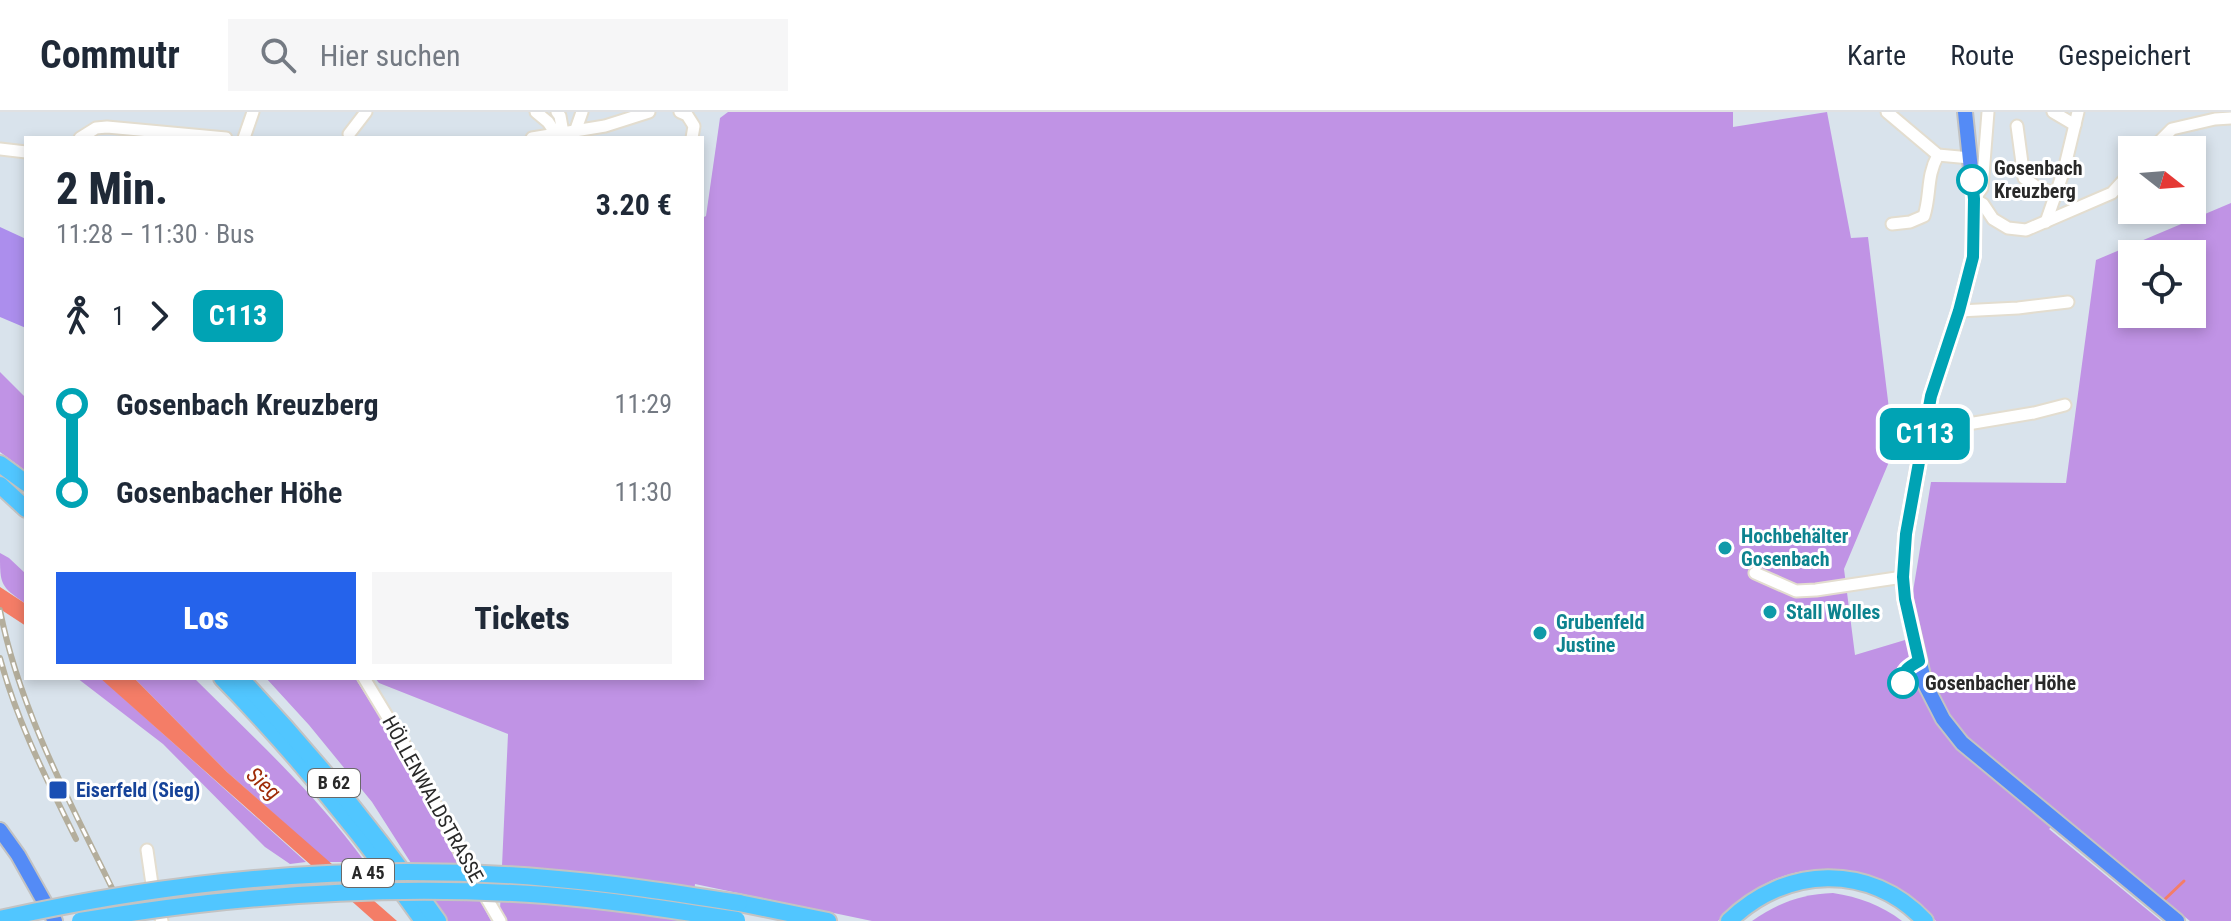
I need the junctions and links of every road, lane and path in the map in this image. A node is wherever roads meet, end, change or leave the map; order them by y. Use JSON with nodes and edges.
{"nodes":[{"id":1,"x":253,"y":112,"type":"edge"},
{"id":2,"x":366,"y":112,"type":"edge"},
{"id":3,"x":536,"y":112,"type":"edge"},
{"id":4,"x":557,"y":112,"type":"edge"},
{"id":5,"x":582,"y":112,"type":"edge"},
{"id":6,"x":649,"y":112,"type":"edge"},
{"id":7,"x":1887,"y":112,"type":"edge"},
{"id":8,"x":1965,"y":112,"type":"edge"},
{"id":9,"x":1988,"y":112,"type":"edge"},
{"id":10,"x":2053,"y":112,"type":"edge"},
{"id":11,"x":2078,"y":112,"type":"edge"},
{"id":12,"x":684,"y":113,"type":"edge"},
{"id":13,"x":2231,"y":118,"type":"edge"},
{"id":14,"x":2075,"y":125,"type":"junction"},
{"id":15,"x":2017,"y":126,"type":"dead end"},
{"id":16,"x":565,"y":133,"type":"junction"},
{"id":17,"x":349,"y":134,"type":"dead end"},
{"id":18,"x":83,"y":136,"type":"edge"},
{"id":19,"x":204,"y":136,"type":"edge"},
{"id":20,"x":245,"y":136,"type":"edge"},
{"id":21,"x":545,"y":136,"type":"edge"},
{"id":22,"x":692,"y":136,"type":"edge"},
{"id":23,"x":2165,"y":136,"type":"edge"},
{"id":24,"x":0,"y":149,"type":"edge"},
{"id":25,"x":24,"y":152,"type":"edge"},
{"id":26,"x":1938,"y":155,"type":"junction"},
{"id":27,"x":1970,"y":158,"type":"junction"},
{"id":28,"x":2118,"y":186,"type":"edge"},
{"id":29,"x":2057,"y":194,"type":"junction"},
{"id":30,"x":1974,"y":199,"type":"junction"},
{"id":31,"x":2046,"y":222,"type":"junction"},
{"id":32,"x":1892,"y":224,"type":"dead end"},
{"id":33,"x":2068,"y":302,"type":"dead end"},
{"id":34,"x":1959,"y":311,"type":"junction"},
{"id":35,"x":2065,"y":405,"type":"dead end"},
{"id":36,"x":1926,"y":431,"type":"junction"},
{"id":37,"x":0,"y":464,"type":"edge"},
{"id":38,"x":24,"y":482,"type":"edge"},
{"id":39,"x":1,"y":490,"type":"edge"},
{"id":40,"x":24,"y":506,"type":"edge"},
{"id":41,"x":24,"y":514,"type":"edge"},
{"id":42,"x":1755,"y":573,"type":"dead end"},
{"id":43,"x":1903,"y":577,"type":"junction"},
{"id":44,"x":224,"y":680,"type":"edge"},
{"id":45,"x":242,"y":680,"type":"edge"},
{"id":46,"x":365,"y":680,"type":"edge"},
{"id":47,"x":0,"y":830,"type":"edge"},
{"id":48,"x":147,"y":850,"type":"dead end"},
{"id":49,"x":412,"y":894,"type":"junction"},
{"id":50,"x":740,"y":915,"type":"edge"},
{"id":51,"x":2172,"y":916,"type":"edge"},
{"id":52,"x":0,"y":919,"type":"edge"},
{"id":53,"x":55,"y":921,"type":"edge"},
{"id":54,"x":80,"y":921,"type":"edge"},
{"id":55,"x":162,"y":921,"type":"edge"},
{"id":56,"x":423,"y":921,"type":"edge"},
{"id":57,"x":438,"y":921,"type":"edge"},
{"id":58,"x":500,"y":921,"type":"edge"},
{"id":59,"x":828,"y":921,"type":"edge"},
{"id":60,"x":1729,"y":921,"type":"edge"},
{"id":61,"x":1742,"y":921,"type":"edge"},
{"id":62,"x":1912,"y":921,"type":"edge"},
{"id":63,"x":1925,"y":921,"type":"edge"}],
"edges":[{"from":1,"to":20,"type":"street"},
{"from":2,"to":17,"type":"street"},
{"from":3,"to":16,"type":"street"},
{"from":4,"to":16,"type":"street"},
{"from":5,"to":16,"type":"street"},
{"from":6,"to":16,"type":"street"},
{"from":7,"to":26,"type":"street"},
{"from":8,"to":27,"type":"main road"},
{"from":9,"to":30,"type":"street"},
{"from":10,"to":14,"type":"street"},
{"from":11,"to":14,"type":"street"},
{"from":12,"to":22,"type":"street"},
{"from":13,"to":23,"type":"street"},
{"from":14,"to":29,"type":"street"},
{"from":15,"to":29,"type":"street"},
{"from":16,"to":21,"type":"street"},
{"from":18,"to":19,"type":"street"},
{"from":24,"to":25,"type":"street"},
{"from":26,"to":27,"type":"street"},
{"from":26,"to":32,"type":"street"},
{"from":27,"to":30,"type":"main road"},
{"from":28,"to":31,"type":"street"},
{"from":29,"to":31,"type":"street"},
{"from":30,"to":31,"type":"street"},
{"from":30,"to":34,"type":"main road"},
{"from":33,"to":34,"type":"street"},
{"from":34,"to":36,"type":"main road"},
{"from":35,"to":36,"type":"street"},
{"from":36,"to":43,"type":"main road"},
{"from":37,"to":38,"type":"highway"},
{"from":39,"to":40,"type":"highway"},
{"from":39,"to":41,"type":"highway"},
{"from":42,"to":43,"type":"street"},
{"from":43,"to":51,"type":"main road"},
{"from":44,"to":49,"type":"highway","number":"B 62"},
{"from":45,"to":49,"type":"highway","number":"B 62"},
{"from":46,"to":58,"type":"street","name":"HÖLLENWALDSTRASSE"},
{"from":47,"to":53,"type":"main road"},
{"from":48,"to":55,"type":"street"},
{"from":49,"to":56,"type":"highway","number":"B 62"},
{"from":49,"to":57,"type":"highway","number":"B 62"},
{"from":50,"to":52,"type":"highway","number":"A 45","bridge":true},
{"from":50,"to":54,"type":"highway","number":"A 45","bridge":true},
{"from":50,"to":59,"type":"highway","number":"A 45"},
{"from":60,"to":63,"type":"highway"},
{"from":61,"to":62,"type":"highway"}]}
